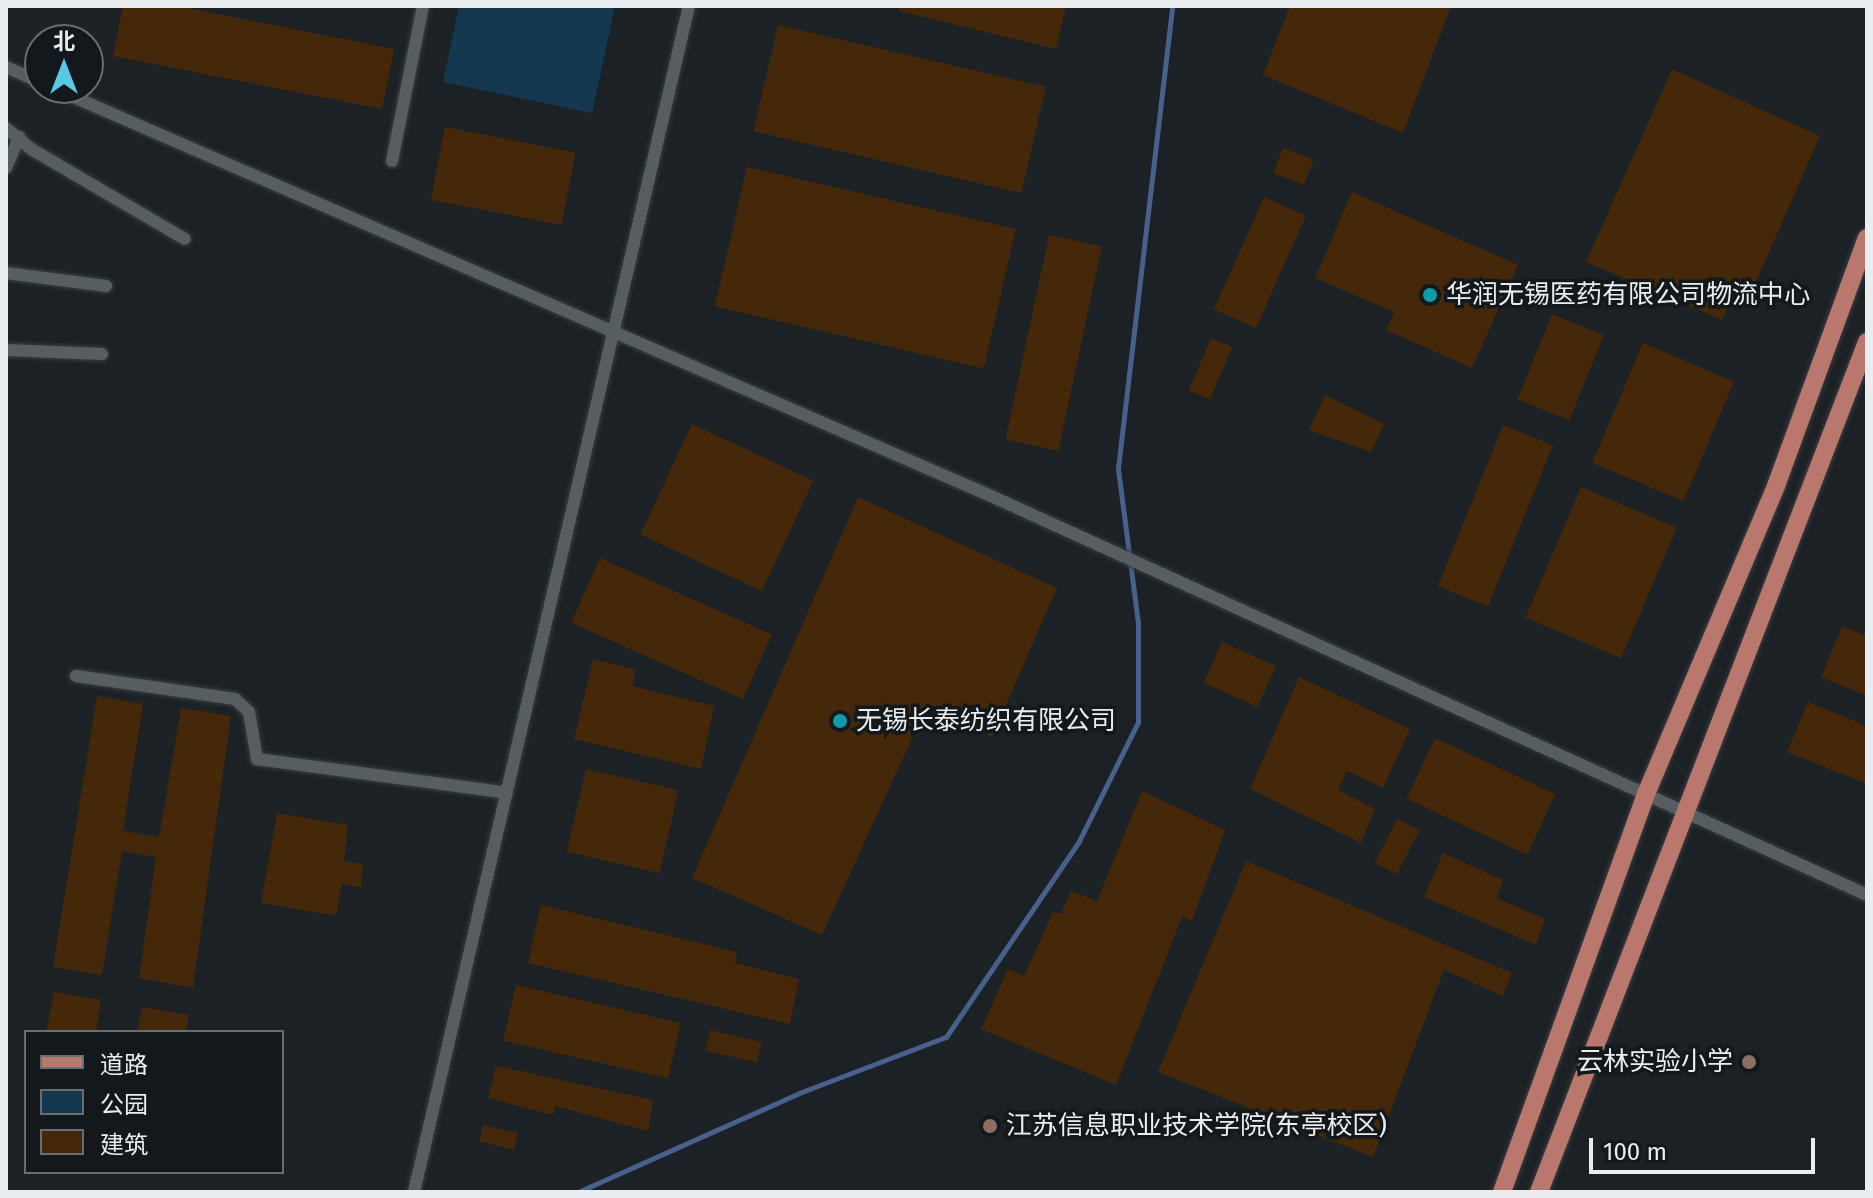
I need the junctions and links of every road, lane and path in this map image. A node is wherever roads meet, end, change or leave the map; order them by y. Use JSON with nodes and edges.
{"nodes":[{"id":1,"x":423,"y":6,"type":"edge"},
{"id":2,"x":689,"y":6,"type":"edge"},
{"id":3,"x":90,"y":104,"type":"edge"},
{"id":4,"x":6,"y":128,"type":"edge"},
{"id":5,"x":19,"y":137,"type":"junction"},
{"id":6,"x":392,"y":161,"type":"dead end"},
{"id":7,"x":6,"y":168,"type":"edge"},
{"id":8,"x":1867,"y":238,"type":"edge"},
{"id":9,"x":185,"y":239,"type":"dead end"},
{"id":10,"x":6,"y":273,"type":"edge"},
{"id":11,"x":106,"y":286,"type":"dead end"},
{"id":12,"x":614,"y":332,"type":"junction"},
{"id":13,"x":1867,"y":342,"type":"edge"},
{"id":14,"x":6,"y":350,"type":"edge"},
{"id":15,"x":102,"y":354,"type":"dead end"},
{"id":16,"x":76,"y":676,"type":"dead end"},
{"id":17,"x":507,"y":793,"type":"junction"},
{"id":18,"x":1646,"y":794,"type":"junction"},
{"id":19,"x":1684,"y":812,"type":"junction"},
{"id":20,"x":1867,"y":895,"type":"edge"},
{"id":21,"x":414,"y":1192,"type":"edge"},
{"id":22,"x":1502,"y":1192,"type":"edge"},
{"id":23,"x":1539,"y":1192,"type":"edge"}],
"edges":[{"from":1,"to":6,"type":"street"},
{"from":2,"to":12,"type":"street"},
{"from":3,"to":12,"type":"street"},
{"from":4,"to":5,"type":"street"},
{"from":5,"to":7,"type":"street"},
{"from":5,"to":9,"type":"street"},
{"from":8,"to":18,"type":"main road"},
{"from":10,"to":11,"type":"street"},
{"from":12,"to":17,"type":"street"},
{"from":12,"to":18,"type":"street"},
{"from":13,"to":19,"type":"main road"},
{"from":14,"to":15,"type":"street"},
{"from":16,"to":17,"type":"street"},
{"from":17,"to":21,"type":"street"},
{"from":18,"to":19,"type":"street"},
{"from":18,"to":22,"type":"main road"},
{"from":19,"to":20,"type":"street"},
{"from":19,"to":23,"type":"main road"}]}
